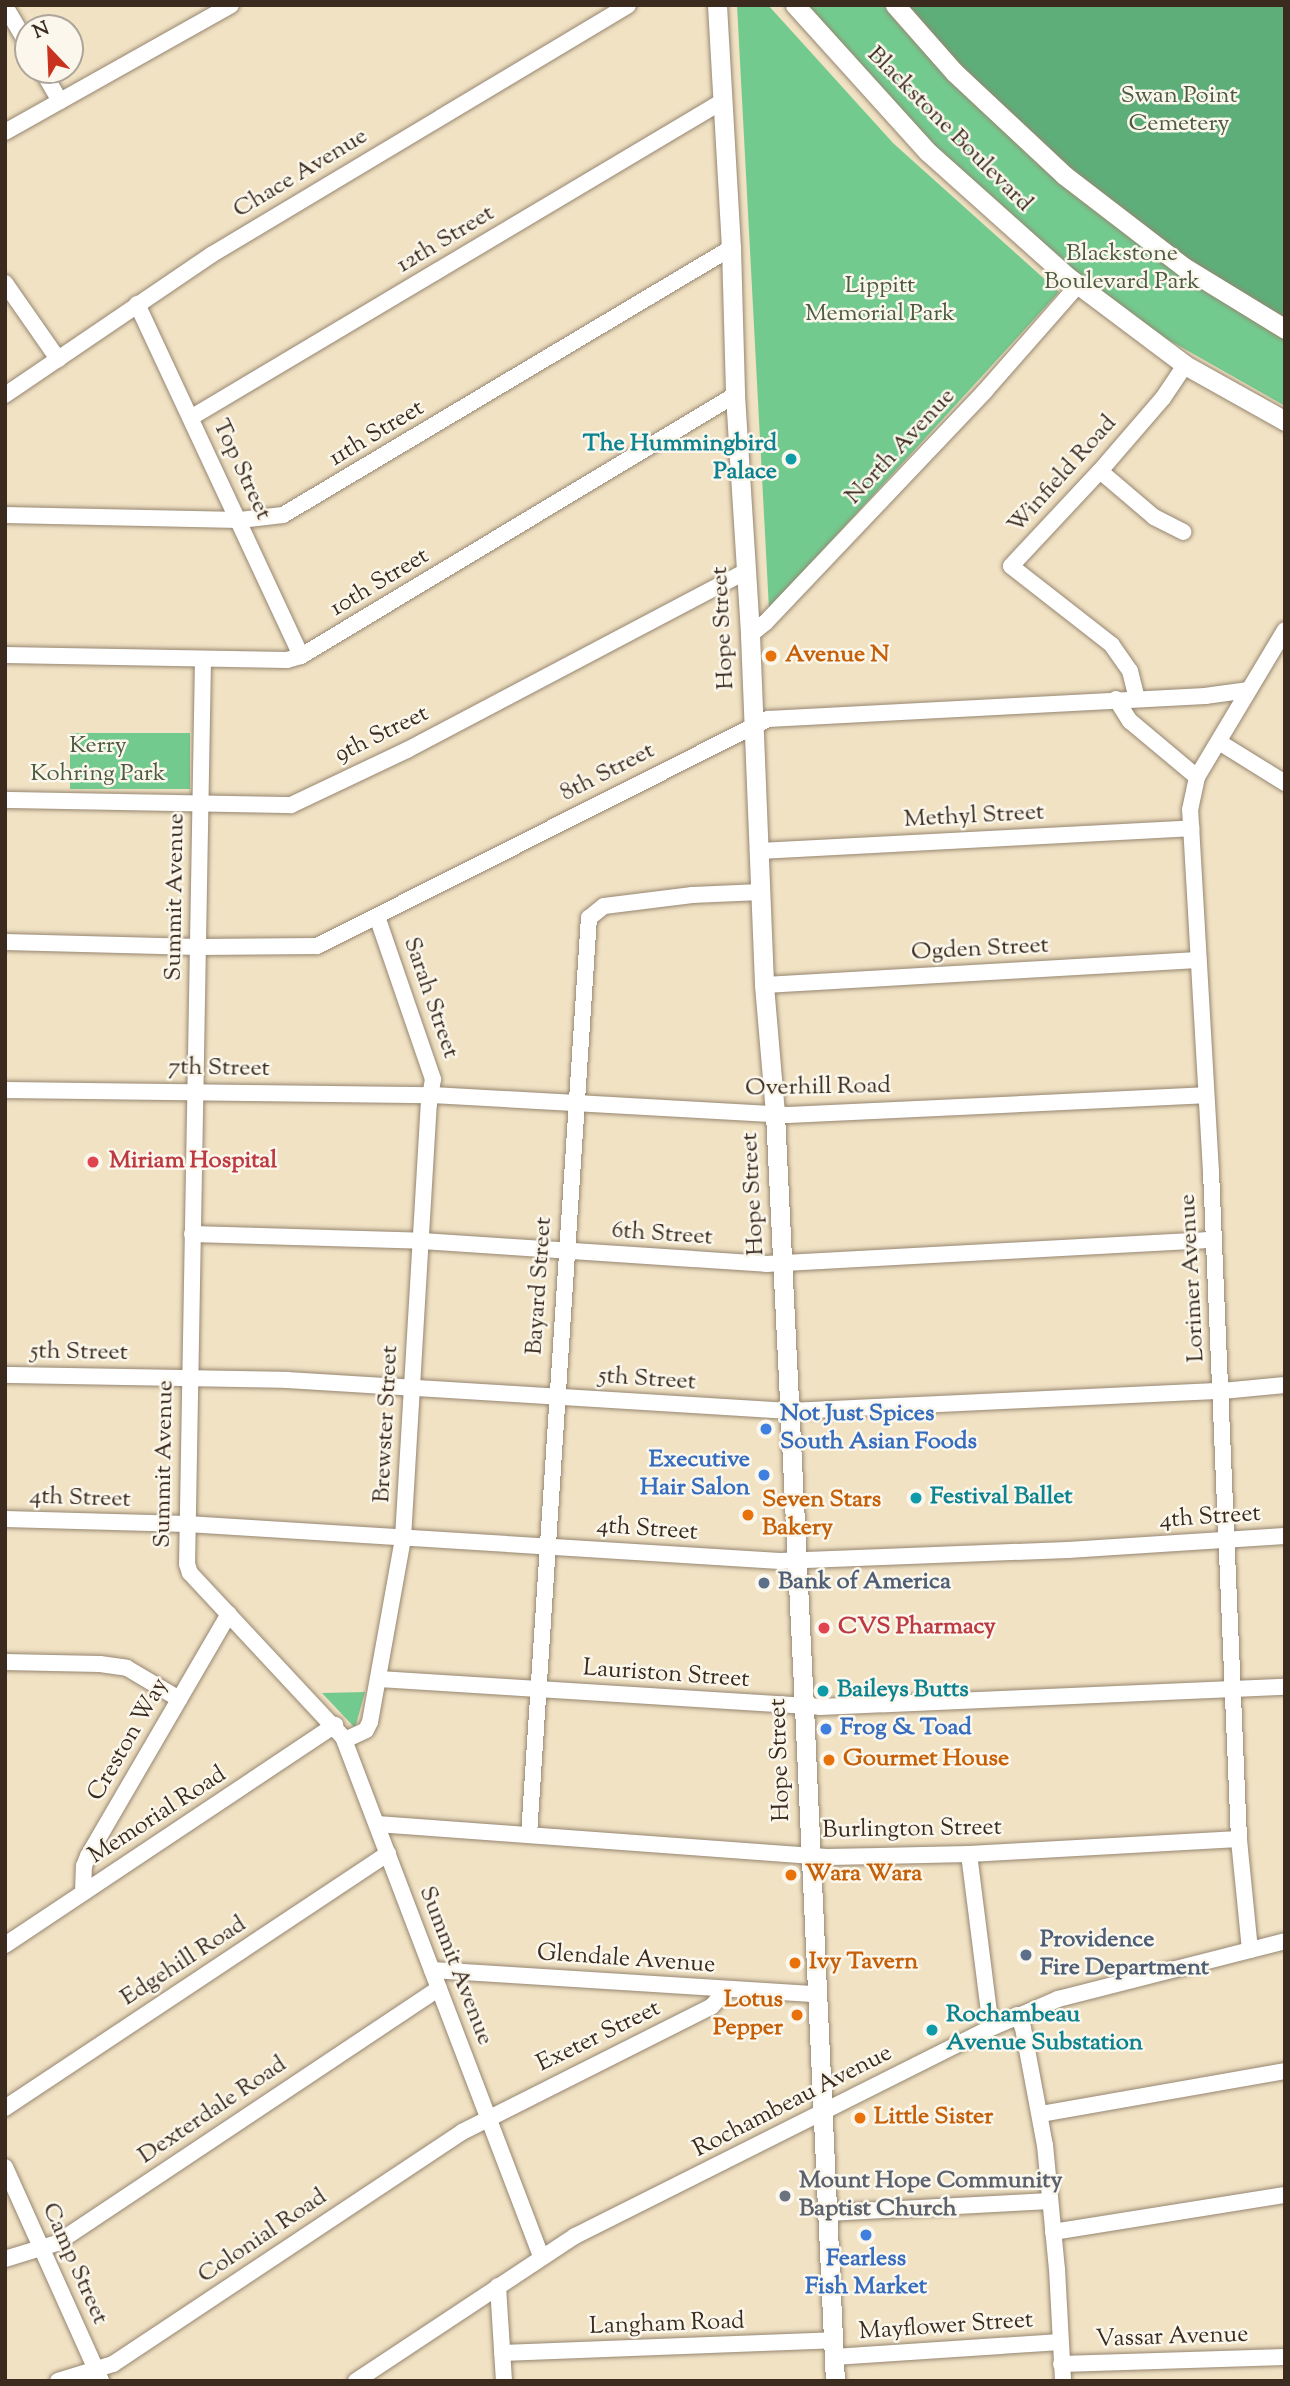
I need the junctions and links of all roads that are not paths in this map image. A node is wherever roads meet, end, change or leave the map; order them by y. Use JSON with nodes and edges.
{"nodes":[{"id":1,"x":232,"y":5,"type":"edge"},
{"id":2,"x":628,"y":5,"type":"edge"},
{"id":3,"x":717,"y":5,"type":"edge"},
{"id":4,"x":795,"y":5,"type":"edge"},
{"id":5,"x":895,"y":5,"type":"edge"},
{"id":6,"x":5,"y":6,"type":"edge"},
{"id":7,"x":14,"y":21,"type":"edge"},
{"id":8,"x":50,"y":84,"type":"edge"},
{"id":9,"x":60,"y":101,"type":"junction"},
{"id":10,"x":723,"y":101,"type":"junction"},
{"id":11,"x":5,"y":132,"type":"edge"},
{"id":12,"x":732,"y":248,"type":"junction"},
{"id":13,"x":5,"y":283,"type":"edge"},
{"id":14,"x":1079,"y":284,"type":"junction"},
{"id":15,"x":137,"y":304,"type":"junction"},
{"id":16,"x":1285,"y":330,"type":"edge"},
{"id":17,"x":58,"y":359,"type":"junction"},
{"id":18,"x":1185,"y":365,"type":"junction"},
{"id":19,"x":5,"y":395,"type":"edge"},
{"id":20,"x":735,"y":395,"type":"junction"},
{"id":21,"x":192,"y":417,"type":"junction"},
{"id":22,"x":1285,"y":421,"type":"edge"},
{"id":23,"x":1100,"y":471,"type":"junction"},
{"id":24,"x":5,"y":515,"type":"edge"},
{"id":25,"x":240,"y":520,"type":"junction"},
{"id":26,"x":1183,"y":532,"type":"dead end"},
{"id":27,"x":745,"y":572,"type":"junction"},
{"id":28,"x":1285,"y":630,"type":"edge"},
{"id":29,"x":750,"y":635,"type":"junction"},
{"id":30,"x":5,"y":655,"type":"edge"},
{"id":31,"x":302,"y":656,"type":"junction"},
{"id":32,"x":203,"y":659,"type":"junction"},
{"id":33,"x":1249,"y":690,"type":"junction"},
{"id":34,"x":1116,"y":699,"type":"junction"},
{"id":35,"x":1137,"y":699,"type":"junction"},
{"id":36,"x":753,"y":726,"type":"junction"},
{"id":37,"x":1219,"y":742,"type":"junction"},
{"id":38,"x":1196,"y":777,"type":"junction"},
{"id":39,"x":1285,"y":783,"type":"edge"},
{"id":40,"x":5,"y":800,"type":"edge"},
{"id":41,"x":201,"y":803,"type":"junction"},
{"id":42,"x":1191,"y":828,"type":"junction"},
{"id":43,"x":758,"y":850,"type":"junction"},
{"id":44,"x":761,"y":892,"type":"junction"},
{"id":45,"x":377,"y":916,"type":"junction"},
{"id":46,"x":5,"y":942,"type":"edge"},
{"id":47,"x":199,"y":947,"type":"junction"},
{"id":48,"x":1198,"y":960,"type":"junction"},
{"id":49,"x":764,"y":985,"type":"junction"},
{"id":50,"x":5,"y":1090,"type":"edge"},
{"id":51,"x":195,"y":1091,"type":"junction"},
{"id":52,"x":432,"y":1095,"type":"junction"},
{"id":53,"x":1205,"y":1095,"type":"junction"},
{"id":54,"x":575,"y":1104,"type":"junction"},
{"id":55,"x":775,"y":1114,"type":"junction"},
{"id":56,"x":192,"y":1234,"type":"junction"},
{"id":57,"x":1213,"y":1240,"type":"junction"},
{"id":58,"x":422,"y":1241,"type":"junction"},
{"id":59,"x":565,"y":1251,"type":"junction"},
{"id":60,"x":782,"y":1262,"type":"junction"},
{"id":61,"x":5,"y":1375,"type":"edge"},
{"id":62,"x":189,"y":1378,"type":"junction"},
{"id":63,"x":1285,"y":1385,"type":"edge"},
{"id":64,"x":411,"y":1387,"type":"junction"},
{"id":65,"x":1222,"y":1391,"type":"junction"},
{"id":66,"x":556,"y":1396,"type":"junction"},
{"id":67,"x":790,"y":1411,"type":"junction"},
{"id":68,"x":5,"y":1520,"type":"edge"},
{"id":69,"x":187,"y":1524,"type":"junction"},
{"id":70,"x":1285,"y":1536,"type":"edge"},
{"id":71,"x":403,"y":1538,"type":"junction"},
{"id":72,"x":1228,"y":1539,"type":"junction"},
{"id":73,"x":547,"y":1546,"type":"junction"},
{"id":74,"x":796,"y":1560,"type":"junction"},
{"id":75,"x":229,"y":1614,"type":"junction"},
{"id":76,"x":5,"y":1662,"type":"edge"},
{"id":77,"x":379,"y":1679,"type":"junction"},
{"id":78,"x":1285,"y":1687,"type":"edge"},
{"id":79,"x":537,"y":1688,"type":"junction"},
{"id":80,"x":1236,"y":1690,"type":"junction"},
{"id":81,"x":180,"y":1699,"type":"junction"},
{"id":82,"x":804,"y":1707,"type":"junction"},
{"id":83,"x":335,"y":1725,"type":"junction"},
{"id":84,"x":345,"y":1741,"type":"junction"},
{"id":85,"x":377,"y":1825,"type":"junction"},
{"id":86,"x":528,"y":1835,"type":"junction"},
{"id":87,"x":1239,"y":1839,"type":"junction"},
{"id":88,"x":388,"y":1854,"type":"junction"},
{"id":89,"x":810,"y":1854,"type":"junction"},
{"id":90,"x":969,"y":1854,"type":"junction"},
{"id":91,"x":83,"y":1893,"type":"junction"},
{"id":92,"x":1285,"y":1941,"type":"edge"},
{"id":93,"x":5,"y":1945,"type":"edge"},
{"id":94,"x":1250,"y":1950,"type":"junction"},
{"id":95,"x":432,"y":1969,"type":"junction"},
{"id":96,"x":439,"y":1987,"type":"junction"},
{"id":97,"x":726,"y":1991,"type":"junction"},
{"id":98,"x":816,"y":1994,"type":"junction"},
{"id":99,"x":1017,"y":2015,"type":"junction"},
{"id":100,"x":991,"y":2028,"type":"junction"},
{"id":101,"x":1285,"y":2071,"type":"edge"},
{"id":102,"x":5,"y":2108,"type":"edge"},
{"id":103,"x":1041,"y":2114,"type":"junction"},
{"id":104,"x":821,"y":2115,"type":"junction"},
{"id":105,"x":488,"y":2117,"type":"junction"},
{"id":106,"x":5,"y":2167,"type":"edge"},
{"id":107,"x":1285,"y":2195,"type":"edge"},
{"id":108,"x":1050,"y":2201,"type":"junction"},
{"id":109,"x":827,"y":2213,"type":"junction"},
{"id":110,"x":1053,"y":2232,"type":"junction"},
{"id":111,"x":43,"y":2248,"type":"junction"},
{"id":112,"x":541,"y":2256,"type":"junction"},
{"id":113,"x":5,"y":2259,"type":"edge"},
{"id":114,"x":498,"y":2286,"type":"junction"},
{"id":115,"x":1060,"y":2342,"type":"junction"},
{"id":116,"x":833,"y":2348,"type":"junction"},
{"id":117,"x":502,"y":2353,"type":"junction"},
{"id":118,"x":1285,"y":2357,"type":"edge"},
{"id":119,"x":1061,"y":2364,"type":"junction"},
{"id":120,"x":98,"y":2375,"type":"edge"},
{"id":121,"x":58,"y":2381,"type":"edge"},
{"id":122,"x":356,"y":2381,"type":"edge"},
{"id":123,"x":504,"y":2381,"type":"edge"},
{"id":124,"x":835,"y":2381,"type":"edge"},
{"id":125,"x":1062,"y":2381,"type":"edge"}],
"edges":[{"from":1,"to":9,"type":"street"},
{"from":2,"to":15,"type":"street","name":"Chace Avenue"},
{"from":3,"to":10,"type":"main road","name":"Hope Street"},
{"from":4,"to":14,"type":"main road","name":"Blackstone Boulevard"},
{"from":5,"to":16,"type":"main road","name":"Blackstone Boulevard"},
{"from":6,"to":7,"type":"street"},
{"from":8,"to":9,"type":"street"},
{"from":9,"to":11,"type":"street"},
{"from":10,"to":12,"type":"main road","name":"Hope Street"},
{"from":10,"to":21,"type":"street","name":"12th Street"},
{"from":12,"to":20,"type":"main road","name":"Hope Street"},
{"from":12,"to":25,"type":"street","name":"11th Street"},
{"from":13,"to":17,"type":"street"},
{"from":14,"to":18,"type":"main road","name":"Blackstone Boulevard"},
{"from":14,"to":29,"type":"street","name":"North Avenue"},
{"from":15,"to":17,"type":"street","name":"Chace Avenue"},
{"from":15,"to":21,"type":"street","name":"Top Street"},
{"from":17,"to":19,"type":"street","name":"Chace Avenue"},
{"from":18,"to":22,"type":"main road","name":"Blackstone Boulevard"},
{"from":18,"to":23,"type":"street","name":"Winfield Road"},
{"from":20,"to":27,"type":"main road","name":"Hope Street"},
{"from":20,"to":31,"type":"street","name":"10th Street"},
{"from":21,"to":25,"type":"street","name":"Top Street"},
{"from":23,"to":26,"type":"street"},
{"from":23,"to":35,"type":"street","name":"Winfield Road"},
{"from":24,"to":25,"type":"street","name":"11th Street"},
{"from":25,"to":31,"type":"street","name":"Top Street"},
{"from":27,"to":29,"type":"main road","name":"Hope Street"},
{"from":27,"to":41,"type":"street","name":"9th Street"},
{"from":28,"to":33,"type":"street","name":"Lorimer Avenue"},
{"from":29,"to":36,"type":"main road","name":"Hope Street"},
{"from":30,"to":32,"type":"street","name":"10th Street"},
{"from":31,"to":32,"type":"street","name":"10th Street"},
{"from":32,"to":41,"type":"street","name":"Summit Avenue"},
{"from":33,"to":35,"type":"street","name":"8th Street"},
{"from":33,"to":37,"type":"street","name":"Lorimer Avenue"},
{"from":34,"to":35,"type":"street","name":"8th Street"},
{"from":34,"to":36,"type":"street","name":"8th Street"},
{"from":34,"to":38,"type":"street"},
{"from":36,"to":43,"type":"main road","name":"Hope Street"},
{"from":36,"to":45,"type":"street","name":"8th Street"},
{"from":37,"to":38,"type":"street","name":"Lorimer Avenue"},
{"from":37,"to":39,"type":"street"},
{"from":38,"to":42,"type":"street","name":"Lorimer Avenue"},
{"from":40,"to":41,"type":"street","name":"9th Street"},
{"from":41,"to":47,"type":"street","name":"Summit Avenue"},
{"from":42,"to":43,"type":"street","name":"Methyl Street"},
{"from":42,"to":48,"type":"street","name":"Lorimer Avenue"},
{"from":43,"to":44,"type":"main road","name":"Hope Street"},
{"from":44,"to":49,"type":"main road","name":"Hope Street"},
{"from":44,"to":54,"type":"street","name":"Bayard Street"},
{"from":45,"to":47,"type":"street","name":"8th Street"},
{"from":45,"to":52,"type":"street","name":"Sarah Street"},
{"from":46,"to":47,"type":"street","name":"8th Street"},
{"from":47,"to":51,"type":"street","name":"Summit Avenue"},
{"from":48,"to":49,"type":"street","name":"Ogden Street"},
{"from":48,"to":53,"type":"street","name":"Lorimer Avenue"},
{"from":49,"to":55,"type":"main road","name":"Hope Street"},
{"from":50,"to":51,"type":"street","name":"7th Street"},
{"from":51,"to":52,"type":"street","name":"7th Street"},
{"from":51,"to":56,"type":"street","name":"Summit Avenue"},
{"from":52,"to":54,"type":"street","name":"Overhill Road"},
{"from":52,"to":58,"type":"street","name":"Brewster Street"},
{"from":53,"to":55,"type":"street","name":"Overhill Road"},
{"from":53,"to":57,"type":"street","name":"Lorimer Avenue"},
{"from":54,"to":55,"type":"street","name":"Overhill Road"},
{"from":54,"to":59,"type":"street","name":"Bayard Street"},
{"from":55,"to":60,"type":"main road","name":"Hope Street"},
{"from":56,"to":58,"type":"street","name":"6th Street"},
{"from":56,"to":62,"type":"street","name":"Summit Avenue"},
{"from":57,"to":60,"type":"street","name":"6th Street"},
{"from":57,"to":65,"type":"street","name":"Lorimer Avenue"},
{"from":58,"to":59,"type":"street","name":"6th Street"},
{"from":58,"to":64,"type":"street","name":"Brewster Street"},
{"from":59,"to":60,"type":"street","name":"6th Street"},
{"from":59,"to":66,"type":"street","name":"Bayard Street"},
{"from":60,"to":67,"type":"main road","name":"Hope Street"},
{"from":61,"to":62,"type":"street","name":"5th Street"},
{"from":62,"to":64,"type":"street","name":"5th Street"},
{"from":62,"to":69,"type":"street","name":"Summit Avenue"},
{"from":63,"to":65,"type":"street","name":"5th Street"},
{"from":64,"to":66,"type":"street","name":"5th Street"},
{"from":64,"to":71,"type":"street","name":"Brewster Street"},
{"from":65,"to":67,"type":"street","name":"5th Street"},
{"from":65,"to":72,"type":"street","name":"Lorimer Avenue"},
{"from":66,"to":67,"type":"street","name":"5th Street"},
{"from":66,"to":73,"type":"street","name":"Bayard Street"},
{"from":67,"to":74,"type":"main road","name":"Hope Street"},
{"from":68,"to":69,"type":"street","name":"4th Street"},
{"from":69,"to":71,"type":"street","name":"4th Street"},
{"from":69,"to":75,"type":"street","name":"Summit Avenue"},
{"from":70,"to":72,"type":"street","name":"4th Street"},
{"from":71,"to":73,"type":"street","name":"4th Street"},
{"from":71,"to":77,"type":"street","name":"Brewster Street"},
{"from":72,"to":74,"type":"street","name":"4th Street"},
{"from":72,"to":80,"type":"street","name":"Lorimer Avenue"},
{"from":73,"to":74,"type":"street","name":"4th Street"},
{"from":73,"to":79,"type":"street","name":"Bayard Street"},
{"from":74,"to":82,"type":"main road","name":"Hope Street"},
{"from":75,"to":81,"type":"street","name":"Creston Way"},
{"from":75,"to":83,"type":"street","name":"Summit Avenue"},
{"from":76,"to":81,"type":"street"},
{"from":77,"to":79,"type":"street","name":"Lauriston Street"},
{"from":77,"to":84,"type":"street","name":"Brewster Street"},
{"from":78,"to":80,"type":"street","name":"Lauriston Street"},
{"from":79,"to":82,"type":"street","name":"Lauriston Street"},
{"from":79,"to":86,"type":"street","name":"Bayard Street"},
{"from":80,"to":82,"type":"street","name":"Lauriston Street"},
{"from":80,"to":87,"type":"street","name":"Lorimer Avenue"},
{"from":81,"to":91,"type":"street","name":"Creston Way"},
{"from":82,"to":89,"type":"main road","name":"Hope Street"},
{"from":83,"to":84,"type":"street","name":"Summit Avenue"},
{"from":83,"to":91,"type":"street","name":"Memorial Road"},
{"from":84,"to":85,"type":"street","name":"Summit Avenue"},
{"from":85,"to":86,"type":"street","name":"Burlington Street"},
{"from":85,"to":88,"type":"street","name":"Summit Avenue"},
{"from":86,"to":89,"type":"street","name":"Burlington Street"},
{"from":87,"to":90,"type":"street","name":"Burlington Street"},
{"from":87,"to":94,"type":"street","name":"Lorimer Avenue"},
{"from":88,"to":95,"type":"street","name":"Summit Avenue"},
{"from":88,"to":102,"type":"street","name":"Edgehill Road"},
{"from":89,"to":90,"type":"street","name":"Burlington Street"},
{"from":89,"to":98,"type":"main road","name":"Hope Street"},
{"from":90,"to":100,"type":"street"},
{"from":91,"to":93,"type":"street","name":"Memorial Road"},
{"from":92,"to":94,"type":"street","name":"Rochambeau Avenue"},
{"from":94,"to":99,"type":"street","name":"Rochambeau Avenue"},
{"from":95,"to":96,"type":"street","name":"Summit Avenue"},
{"from":95,"to":97,"type":"street","name":"Glendale Avenue"},
{"from":96,"to":105,"type":"street","name":"Summit Avenue"},
{"from":96,"to":111,"type":"street","name":"Dexterdale Road"},
{"from":97,"to":98,"type":"street","name":"Glendale Avenue"},
{"from":97,"to":105,"type":"street","name":"Exeter Street"},
{"from":98,"to":104,"type":"main road","name":"Hope Street"},
{"from":99,"to":100,"type":"street","name":"Rochambeau Avenue"},
{"from":99,"to":103,"type":"street"},
{"from":100,"to":104,"type":"street","name":"Rochambeau Avenue"},
{"from":101,"to":103,"type":"street"},
{"from":103,"to":108,"type":"street"},
{"from":104,"to":109,"type":"main road","name":"Hope Street"},
{"from":104,"to":112,"type":"street","name":"Rochambeau Avenue"},
{"from":105,"to":112,"type":"street","name":"Summit Avenue"},
{"from":105,"to":120,"type":"street","name":"Colonial Road"},
{"from":106,"to":111,"type":"street","name":"Camp Street"},
{"from":107,"to":110,"type":"street"},
{"from":108,"to":109,"type":"street"},
{"from":108,"to":110,"type":"street"},
{"from":109,"to":116,"type":"main road","name":"Hope Street"},
{"from":110,"to":115,"type":"street"},
{"from":111,"to":113,"type":"street","name":"Dexterdale Road"},
{"from":111,"to":120,"type":"street","name":"Camp Street"},
{"from":112,"to":114,"type":"street","name":"Rochambeau Avenue"},
{"from":114,"to":117,"type":"street"},
{"from":114,"to":122,"type":"street","name":"Rochambeau Avenue"},
{"from":115,"to":116,"type":"street","name":"Mayflower Street"},
{"from":115,"to":119,"type":"street"},
{"from":116,"to":117,"type":"street","name":"Langham Road"},
{"from":116,"to":124,"type":"main road","name":"Hope Street"},
{"from":117,"to":123,"type":"street"},
{"from":118,"to":119,"type":"street","name":"Vassar Avenue"},
{"from":119,"to":125,"type":"street"},
{"from":120,"to":121,"type":"street","name":"Colonial Road"}]}
